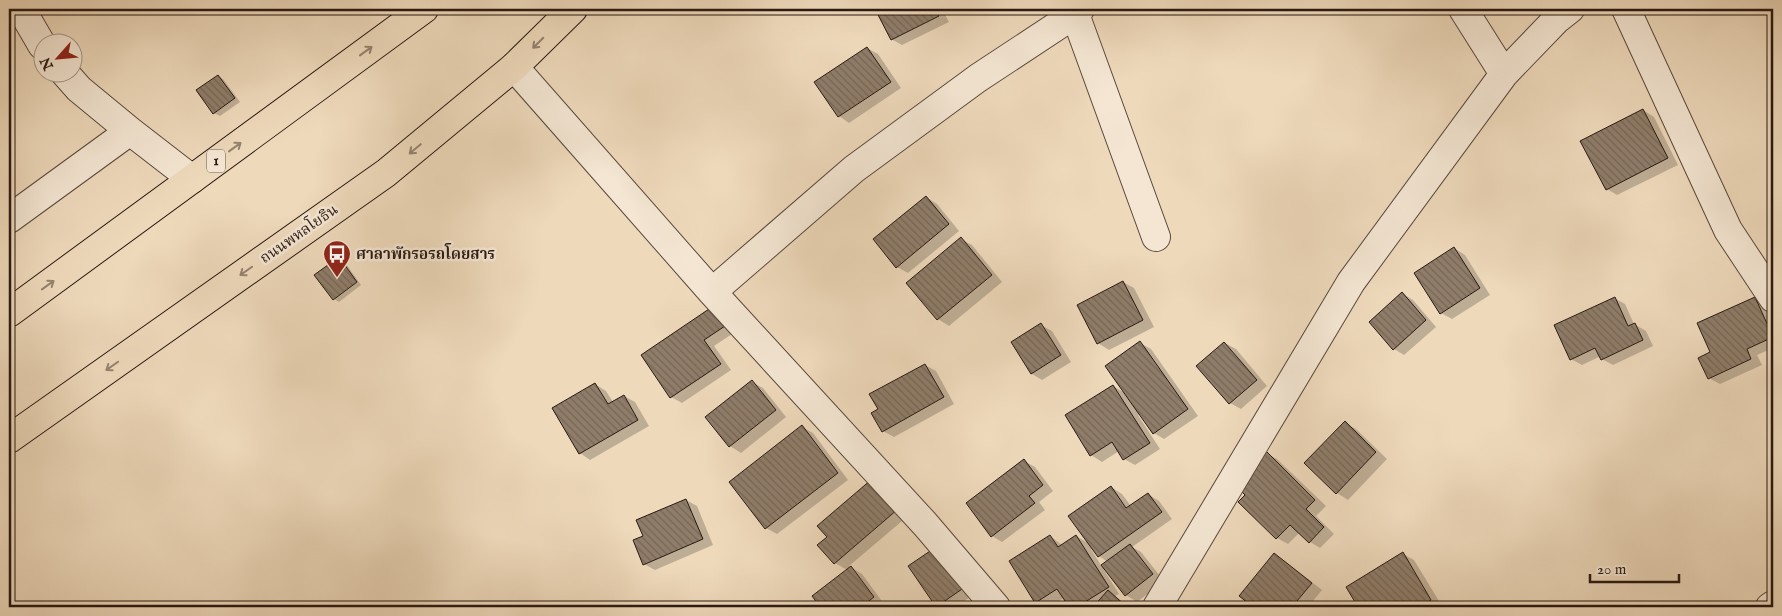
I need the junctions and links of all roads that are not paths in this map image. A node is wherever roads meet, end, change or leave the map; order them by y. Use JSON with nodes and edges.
{"nodes":[{"id":1,"x":21,"y":9,"type":"edge"},
{"id":2,"x":424,"y":9,"type":"edge"},
{"id":3,"x":573,"y":9,"type":"edge"},
{"id":4,"x":1463,"y":9,"type":"edge"},
{"id":5,"x":1570,"y":9,"type":"edge"},
{"id":6,"x":1626,"y":9,"type":"edge"},
{"id":7,"x":1078,"y":11,"type":"edge"},
{"id":8,"x":34,"y":32,"type":"edge"},
{"id":9,"x":514,"y":67,"type":"junction"},
{"id":10,"x":1504,"y":74,"type":"junction"},
{"id":11,"x":73,"y":82,"type":"edge"},
{"id":12,"x":130,"y":131,"type":"junction"},
{"id":13,"x":192,"y":178,"type":"junction"},
{"id":14,"x":9,"y":219,"type":"edge"},
{"id":15,"x":1156,"y":237,"type":"dead end"},
{"id":16,"x":712,"y":292,"type":"junction"},
{"id":17,"x":1773,"y":298,"type":"edge"},
{"id":18,"x":9,"y":314,"type":"edge"},
{"id":19,"x":9,"y":439,"type":"edge"},
{"id":20,"x":1773,"y":605,"type":"edge"},
{"id":21,"x":996,"y":607,"type":"edge"},
{"id":22,"x":1157,"y":607,"type":"edge"},
{"id":23,"x":1770,"y":607,"type":"edge"}],
"edges":[{"from":1,"to":8,"type":"street"},
{"from":13,"to":2,"type":"highway","number":"1","one_way":true},
{"from":3,"to":9,"type":"highway","name":"ถนนพหลโยธิน","one_way":true},
{"from":4,"to":10,"type":"street"},
{"from":5,"to":10,"type":"street"},
{"from":6,"to":17,"type":"street"},
{"from":7,"to":15,"type":"street"},
{"from":7,"to":16,"type":"street"},
{"from":9,"to":16,"type":"street"},
{"from":9,"to":19,"type":"highway","name":"ถนนพหลโยธิน","one_way":true},
{"from":10,"to":22,"type":"street"},
{"from":11,"to":12,"type":"street"},
{"from":12,"to":13,"type":"street"},
{"from":12,"to":14,"type":"street"},
{"from":18,"to":13,"type":"highway","number":"1","one_way":true},
{"from":16,"to":21,"type":"street"},
{"from":20,"to":23,"type":"street"}]}
